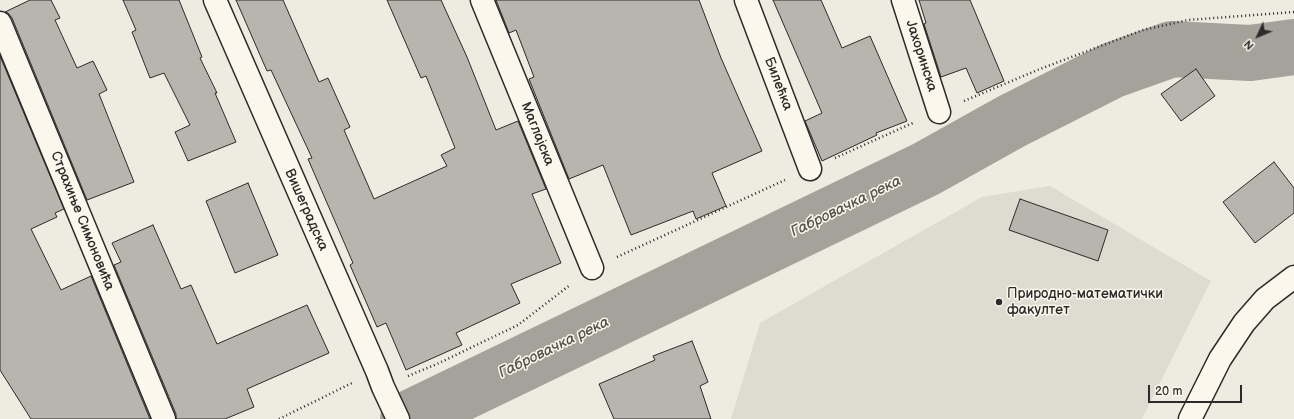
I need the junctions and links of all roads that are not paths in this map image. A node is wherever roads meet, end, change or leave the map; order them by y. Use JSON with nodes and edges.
{"nodes":[{"id":1,"x":215,"y":0,"type":"edge"},
{"id":2,"x":482,"y":0,"type":"edge"},
{"id":3,"x":746,"y":0,"type":"edge"},
{"id":4,"x":903,"y":0,"type":"edge"},
{"id":5,"x":0,"y":23,"type":"edge"},
{"id":6,"x":939,"y":112,"type":"dead end"},
{"id":7,"x":810,"y":169,"type":"dead end"},
{"id":8,"x":592,"y":268,"type":"dead end"},
{"id":9,"x":1294,"y":277,"type":"edge"},
{"id":10,"x":164,"y":419,"type":"edge"},
{"id":11,"x":398,"y":419,"type":"edge"},
{"id":12,"x":1190,"y":419,"type":"edge"}],
"edges":[{"from":1,"to":11,"type":"street","name":"Вишеградска"},
{"from":2,"to":8,"type":"street","name":"Маглајска"},
{"from":3,"to":7,"type":"street","name":"Билећка"},
{"from":4,"to":6,"type":"street","name":"Јахоринска"},
{"from":5,"to":10,"type":"street","name":"Страхиње Симоновића"},
{"from":9,"to":12,"type":"street"}]}
